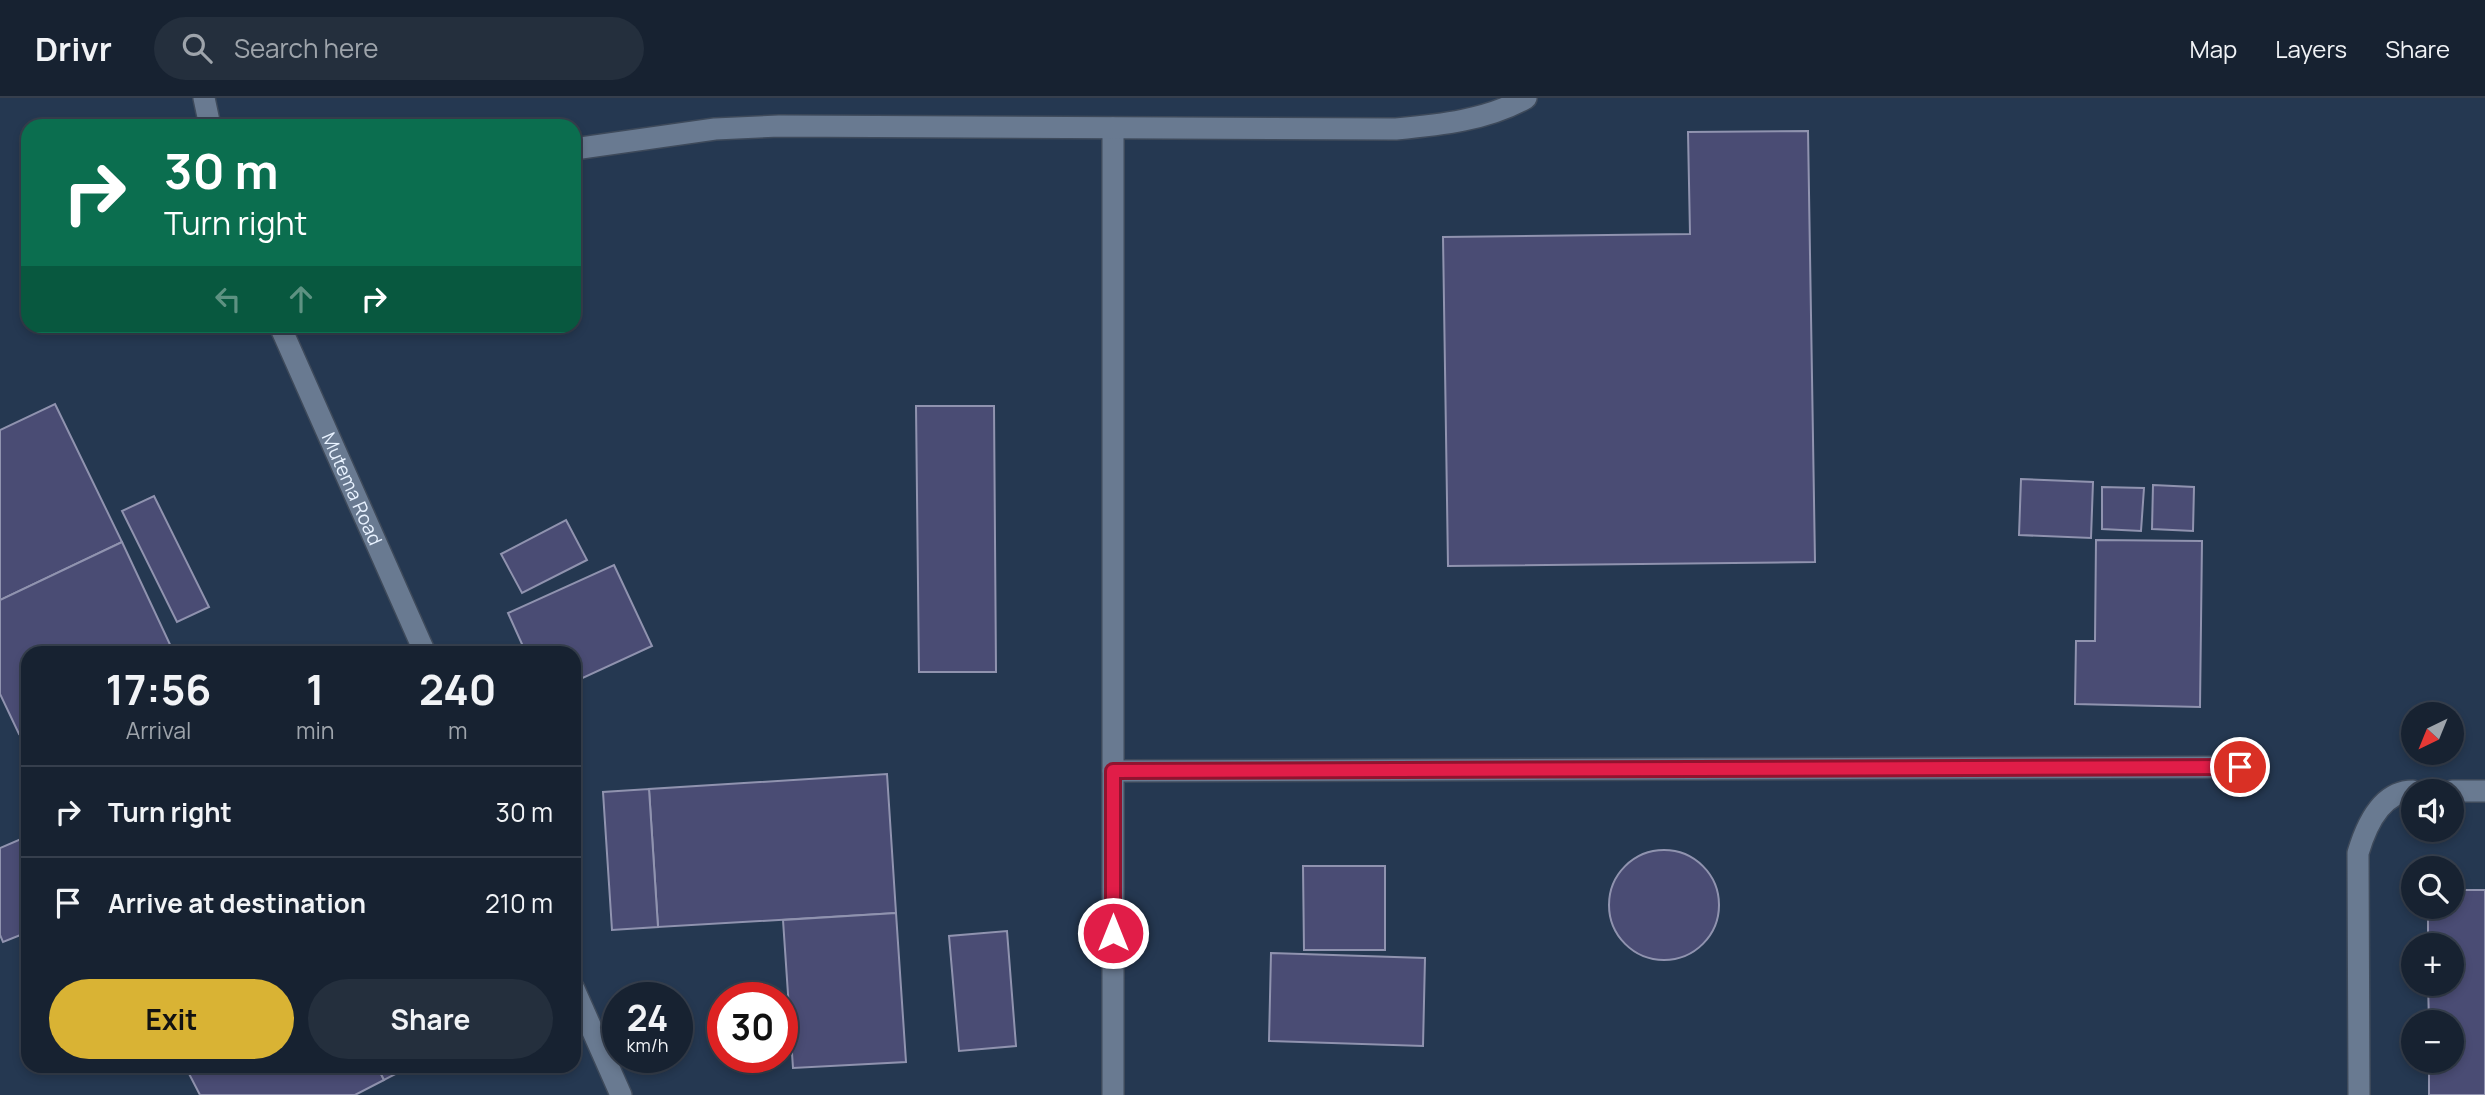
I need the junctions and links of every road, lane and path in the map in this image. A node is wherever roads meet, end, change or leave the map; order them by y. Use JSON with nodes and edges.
{"nodes":[{"id":1,"x":204,"y":98,"type":"edge"},
{"id":2,"x":1526,"y":98,"type":"edge"},
{"id":3,"x":208,"y":119,"type":"edge"},
{"id":4,"x":1113,"y":128,"type":"junction"},
{"id":5,"x":581,"y":148,"type":"edge"},
{"id":6,"x":283,"y":333,"type":"edge"},
{"id":7,"x":422,"y":646,"type":"edge"},
{"id":8,"x":2240,"y":767,"type":"dead end"},
{"id":9,"x":1113,"y":771,"type":"junction"},
{"id":10,"x":2464,"y":791,"type":"edge"},
{"id":11,"x":2485,"y":791,"type":"edge"},
{"id":12,"x":2401,"y":792,"type":"edge"},
{"id":13,"x":581,"y":1005,"type":"edge"},
{"id":14,"x":621,"y":1095,"type":"edge"},
{"id":15,"x":1113,"y":1095,"type":"edge"},
{"id":16,"x":2359,"y":1095,"type":"edge"}],
"edges":[{"from":1,"to":3,"type":"street"},
{"from":2,"to":4,"type":"street"},
{"from":4,"to":5,"type":"street"},
{"from":4,"to":9,"type":"street"},
{"from":6,"to":7,"type":"street","name":"Mutema Road"},
{"from":8,"to":9,"type":"street"},
{"from":9,"to":15,"type":"street"},
{"from":10,"to":11,"type":"street"},
{"from":12,"to":16,"type":"street"},
{"from":13,"to":14,"type":"street"}]}
